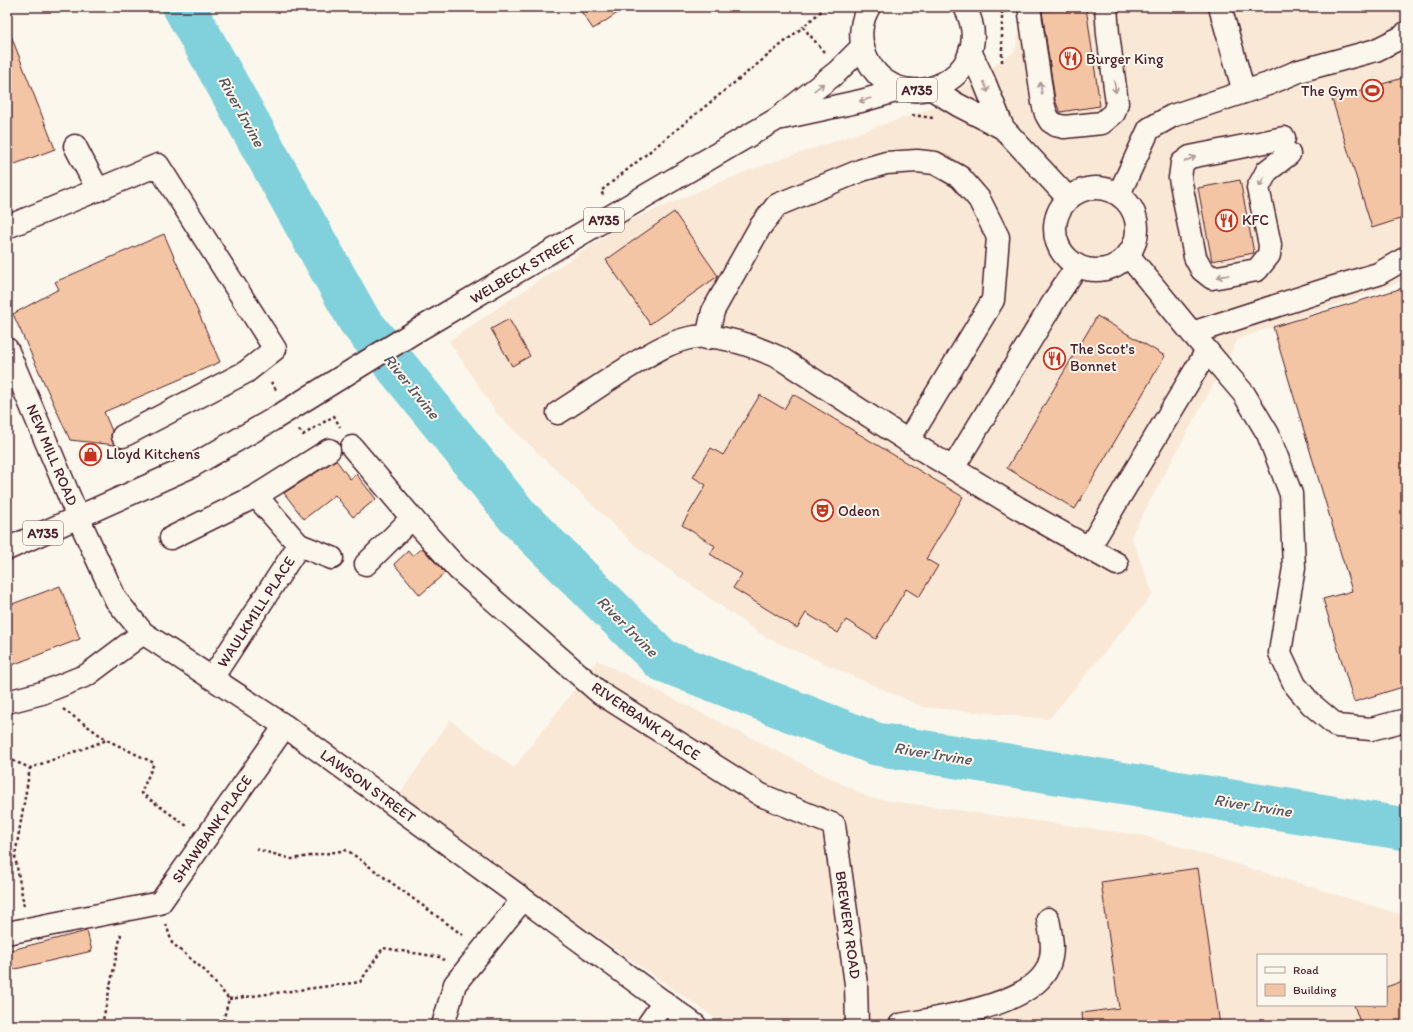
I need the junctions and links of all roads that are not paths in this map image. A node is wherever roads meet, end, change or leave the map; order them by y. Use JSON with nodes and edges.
{"nodes":[{"id":1,"x":1030,"y":7,"type":"edge"},
{"id":2,"x":1106,"y":7,"type":"edge"},
{"id":3,"x":1220,"y":7,"type":"edge"},
{"id":4,"x":866,"y":9,"type":"edge"},
{"id":5,"x":971,"y":12,"type":"edge"},
{"id":6,"x":1406,"y":33,"type":"edge"},
{"id":7,"x":863,"y":46,"type":"junction"},
{"id":8,"x":970,"y":51,"type":"junction"},
{"id":9,"x":903,"y":89,"type":"junction"},
{"id":10,"x":932,"y":89,"type":"junction"},
{"id":11,"x":1244,"y":92,"type":"junction"},
{"id":12,"x":777,"y":119,"type":"junction"},
{"id":13,"x":1003,"y":128,"type":"junction"},
{"id":14,"x":75,"y":146,"type":"dead end"},
{"id":15,"x":1287,"y":146,"type":"joint"},
{"id":16,"x":98,"y":190,"type":"junction"},
{"id":17,"x":1119,"y":194,"type":"junction"},
{"id":18,"x":1068,"y":198,"type":"junction"},
{"id":19,"x":7,"y":227,"type":"edge"},
{"id":20,"x":1128,"y":255,"type":"junction"},
{"id":21,"x":1406,"y":258,"type":"edge"},
{"id":22,"x":1077,"y":266,"type":"junction"},
{"id":23,"x":1192,"y":333,"type":"junction"},
{"id":24,"x":707,"y":338,"type":"junction"},
{"id":25,"x":7,"y":349,"type":"edge"},
{"id":26,"x":1207,"y":352,"type":"junction"},
{"id":27,"x":558,"y":413,"type":"dead end"},
{"id":28,"x":123,"y":436,"type":"dead end"},
{"id":29,"x":908,"y":441,"type":"junction"},
{"id":30,"x":352,"y":447,"type":"dead end"},
{"id":31,"x":329,"y":450,"type":"dead end"},
{"id":32,"x":953,"y":468,"type":"junction"},
{"id":33,"x":256,"y":496,"type":"junction"},
{"id":34,"x":78,"y":517,"type":"junction"},
{"id":35,"x":412,"y":518,"type":"junction"},
{"id":36,"x":171,"y":538,"type":"dead end"},
{"id":37,"x":299,"y":545,"type":"junction"},
{"id":38,"x":1089,"y":548,"type":"junction"},
{"id":39,"x":7,"y":549,"type":"edge"},
{"id":40,"x":332,"y":558,"type":"dead end"},
{"id":41,"x":366,"y":564,"type":"dead end"},
{"id":42,"x":1117,"y":564,"type":"dead end"},
{"id":43,"x":144,"y":633,"type":"junction"},
{"id":44,"x":212,"y":678,"type":"junction"},
{"id":45,"x":7,"y":702,"type":"edge"},
{"id":46,"x":1406,"y":720,"type":"edge"},
{"id":47,"x":285,"y":726,"type":"junction"},
{"id":48,"x":834,"y":825,"type":"joint"},
{"id":49,"x":523,"y":899,"type":"junction"},
{"id":50,"x":1048,"y":919,"type":"dead end"},
{"id":51,"x":7,"y":934,"type":"edge"},
{"id":52,"x":664,"y":1002,"type":"junction"},
{"id":53,"x":443,"y":1025,"type":"edge"},
{"id":54,"x":648,"y":1025,"type":"edge"},
{"id":55,"x":695,"y":1025,"type":"edge"},
{"id":56,"x":857,"y":1025,"type":"edge"},
{"id":57,"x":900,"y":1025,"type":"edge"}],
"edges":[{"from":2,"to":1,"type":"street","one_way":true},
{"from":3,"to":11,"type":"street"},
{"from":4,"to":7,"type":"street","number":"A735"},
{"from":5,"to":8,"type":"street","number":"A735"},
{"from":6,"to":11,"type":"street"},
{"from":7,"to":9,"type":"street","number":"A735"},
{"from":12,"to":7,"type":"street","name":"WELBECK STREET","number":"A735","one_way":true},
{"from":8,"to":10,"type":"street","number":"A735"},
{"from":8,"to":13,"type":"street","one_way":true},
{"from":9,"to":10,"type":"street","number":"A735"},
{"from":9,"to":12,"type":"street","name":"WELBECK STREET","number":"A735","one_way":true},
{"from":10,"to":13,"type":"street"},
{"from":11,"to":17,"type":"street"},
{"from":12,"to":34,"type":"street","name":"WELBECK STREET","number":"A735"},
{"from":13,"to":18,"type":"street"},
{"from":14,"to":16,"type":"street"},
{"from":15,"to":15,"type":"street","one_way":true},
{"from":16,"to":19,"type":"street"},
{"from":16,"to":28,"type":"street"},
{"from":17,"to":18,"type":"street"},
{"from":17,"to":20,"type":"street"},
{"from":18,"to":22,"type":"street"},
{"from":20,"to":22,"type":"street"},
{"from":20,"to":23,"type":"street"},
{"from":21,"to":23,"type":"street"},
{"from":22,"to":32,"type":"street"},
{"from":23,"to":26,"type":"street"},
{"from":24,"to":27,"type":"street"},
{"from":24,"to":29,"type":"street"},
{"from":24,"to":29,"type":"street"},
{"from":25,"to":34,"type":"street","name":"NEW MILL ROAD"},
{"from":26,"to":38,"type":"street"},
{"from":26,"to":46,"type":"street"},
{"from":29,"to":32,"type":"street"},
{"from":30,"to":35,"type":"street","name":"RIVERBANK PLACE"},
{"from":31,"to":33,"type":"street"},
{"from":32,"to":38,"type":"street"},
{"from":33,"to":36,"type":"street"},
{"from":33,"to":37,"type":"street","name":"WAULKMILL PLACE"},
{"from":34,"to":39,"type":"street","number":"A735"},
{"from":34,"to":43,"type":"street","name":"LAWSON STREET"},
{"from":35,"to":41,"type":"street"},
{"from":35,"to":48,"type":"street","name":"RIVERBANK PLACE"},
{"from":37,"to":40,"type":"street","name":"WAULKMILL PLACE"},
{"from":37,"to":44,"type":"street","name":"WAULKMILL PLACE"},
{"from":38,"to":42,"type":"street"},
{"from":43,"to":44,"type":"street","name":"LAWSON STREET"},
{"from":43,"to":45,"type":"street"},
{"from":44,"to":47,"type":"street","name":"LAWSON STREET"},
{"from":47,"to":49,"type":"street","name":"LAWSON STREET"},
{"from":47,"to":51,"type":"street","name":"SHAWBANK PLACE"},
{"from":48,"to":56,"type":"street","name":"BREWERY ROAD"},
{"from":49,"to":52,"type":"street","name":"LAWSON STREET"},
{"from":49,"to":53,"type":"street"},
{"from":50,"to":57,"type":"street"},
{"from":52,"to":54,"type":"street"},
{"from":52,"to":55,"type":"street","name":"LAWSON STREET"}]}
